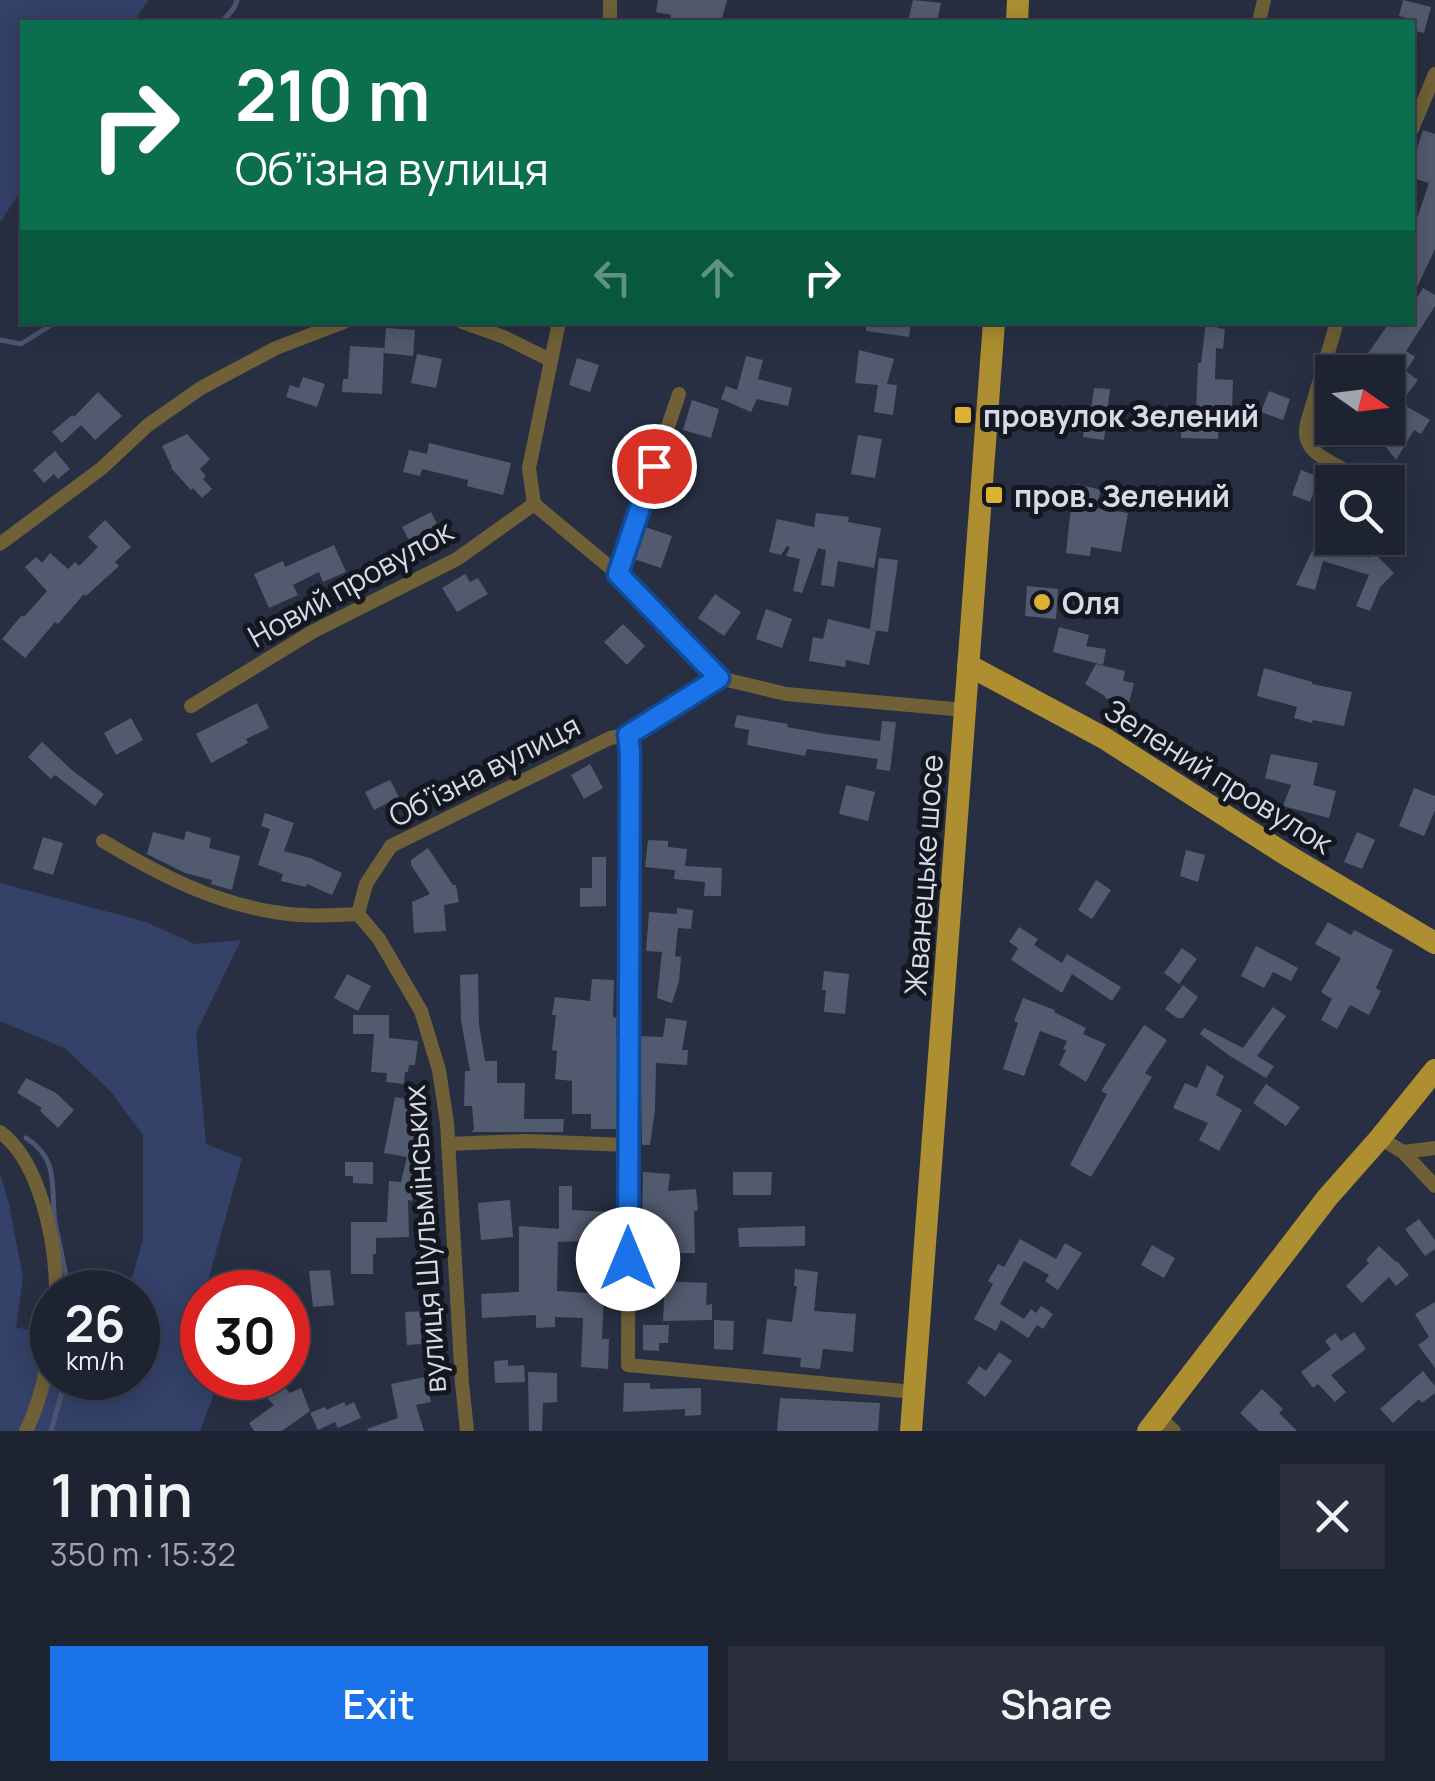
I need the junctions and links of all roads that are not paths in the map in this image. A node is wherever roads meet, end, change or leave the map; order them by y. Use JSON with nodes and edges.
{"nodes":[{"id":1,"x":1435,"y":74,"type":"edge"},
{"id":2,"x":1415,"y":122,"type":"edge"},
{"id":3,"x":336,"y":325,"type":"edge"},
{"id":4,"x":470,"y":325,"type":"edge"},
{"id":5,"x":558,"y":325,"type":"edge"},
{"id":6,"x":994,"y":325,"type":"edge"},
{"id":7,"x":1336,"y":325,"type":"edge"},
{"id":8,"x":550,"y":360,"type":"junction"},
{"id":9,"x":679,"y":394,"type":"dead end"},
{"id":10,"x":1337,"y":465,"type":"edge"},
{"id":11,"x":534,"y":504,"type":"junction"},
{"id":12,"x":0,"y":544,"type":"edge"},
{"id":13,"x":618,"y":574,"type":"junction"},
{"id":14,"x":968,"y":666,"type":"junction"},
{"id":15,"x":719,"y":678,"type":"junction"},
{"id":16,"x":191,"y":706,"type":"dead end"},
{"id":17,"x":965,"y":710,"type":"junction"},
{"id":18,"x":628,"y":735,"type":"junction"},
{"id":19,"x":103,"y":842,"type":"dead end"},
{"id":20,"x":358,"y":914,"type":"junction"},
{"id":21,"x":1435,"y":943,"type":"edge"},
{"id":22,"x":1435,"y":1070,"type":"edge"},
{"id":23,"x":0,"y":1132,"type":"edge"},
{"id":24,"x":1380,"y":1138,"type":"junction"},
{"id":25,"x":448,"y":1144,"type":"junction"},
{"id":26,"x":628,"y":1145,"type":"junction"},
{"id":27,"x":1435,"y":1148,"type":"edge"},
{"id":28,"x":1403,"y":1152,"type":"junction"},
{"id":29,"x":1435,"y":1186,"type":"edge"},
{"id":30,"x":54,"y":1270,"type":"edge"},
{"id":31,"x":914,"y":1392,"type":"junction"},
{"id":32,"x":38,"y":1400,"type":"edge"},
{"id":33,"x":1160,"y":1426,"type":"edge"},
{"id":34,"x":26,"y":1431,"type":"edge"},
{"id":35,"x":467,"y":1431,"type":"edge"},
{"id":36,"x":911,"y":1431,"type":"edge"}],
"edges":[{"from":1,"to":2,"type":"street"},
{"from":3,"to":12,"type":"street"},
{"from":4,"to":8,"type":"street"},
{"from":5,"to":8,"type":"street"},
{"from":6,"to":14,"type":"main road","name":"Жванецьке шосе"},
{"from":7,"to":10,"type":"street"},
{"from":8,"to":11,"type":"street"},
{"from":9,"to":13,"type":"street"},
{"from":11,"to":13,"type":"street"},
{"from":11,"to":16,"type":"street","name":"Новий провулок"},
{"from":13,"to":15,"type":"street"},
{"from":14,"to":17,"type":"main road","name":"Жванецьке шосе"},
{"from":14,"to":21,"type":"main road","name":"Зелений провулок"},
{"from":15,"to":17,"type":"street"},
{"from":15,"to":18,"type":"street","name":"Обʼїзна вулиця"},
{"from":17,"to":31,"type":"main road","name":"Жванецьке шосе"},
{"from":18,"to":20,"type":"street","name":"Обʼїзна вулиця"},
{"from":18,"to":26,"type":"street"},
{"from":19,"to":20,"type":"street"},
{"from":20,"to":25,"type":"street","name":"вулиця Шульмінських"},
{"from":22,"to":24,"type":"main road"},
{"from":23,"to":30,"type":"street"},
{"from":24,"to":28,"type":"street"},
{"from":24,"to":33,"type":"main road"},
{"from":25,"to":26,"type":"street"},
{"from":25,"to":35,"type":"street","name":"вулиця Шульмінських"},
{"from":26,"to":31,"type":"street"},
{"from":27,"to":28,"type":"street"},
{"from":28,"to":29,"type":"street"},
{"from":31,"to":36,"type":"main road","name":"Жванецьке шосе"},
{"from":32,"to":34,"type":"street"}]}
